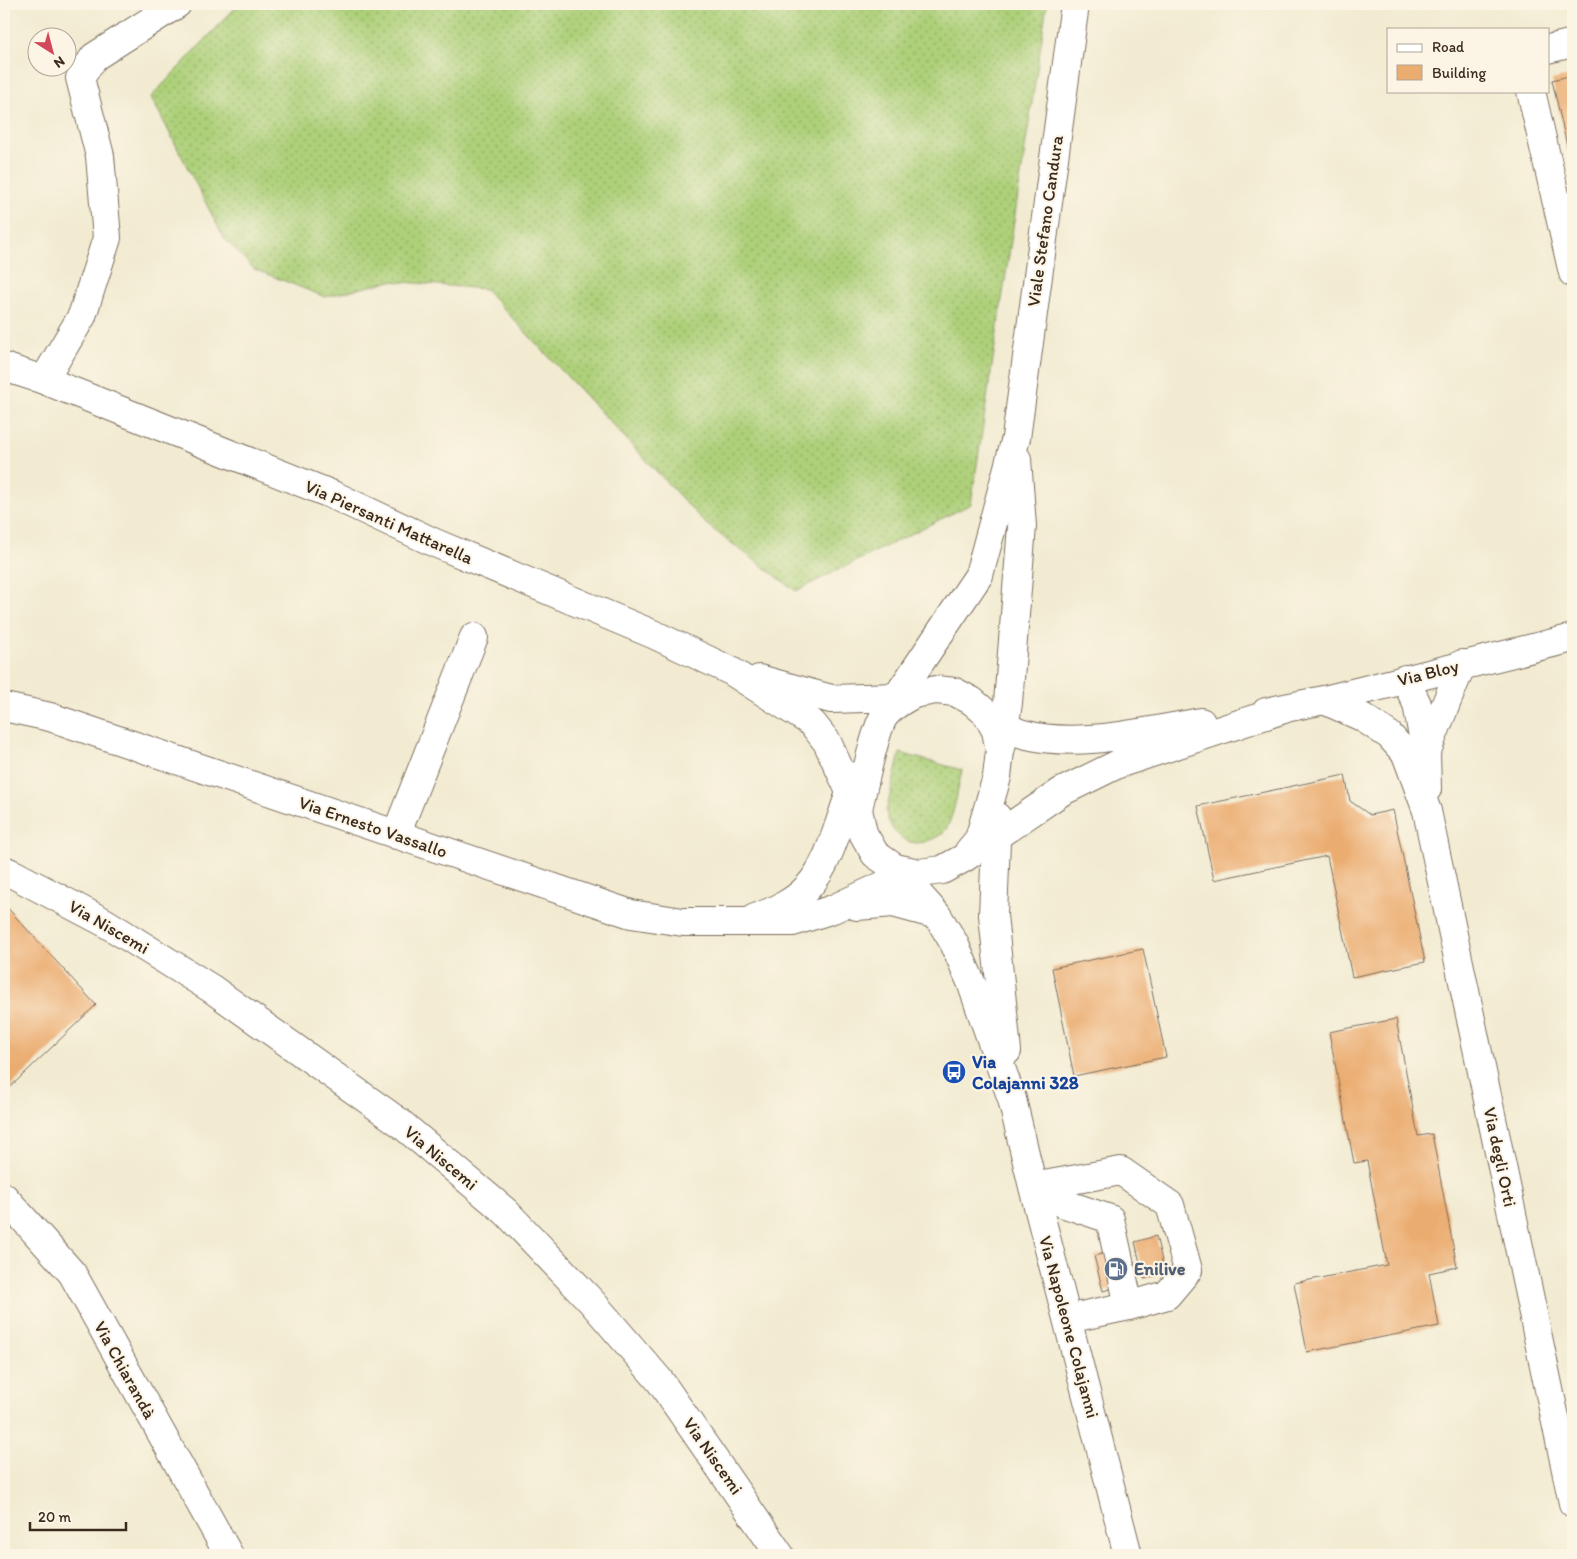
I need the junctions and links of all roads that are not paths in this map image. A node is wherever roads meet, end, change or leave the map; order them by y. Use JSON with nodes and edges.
{"nodes":[{"id":1,"x":178,"y":4,"type":"edge"},
{"id":2,"x":1068,"y":8,"type":"edge"},
{"id":3,"x":1573,"y":43,"type":"edge"},
{"id":4,"x":1550,"y":49,"type":"edge"},
{"id":5,"x":1531,"y":92,"type":"edge"},
{"id":6,"x":1573,"y":273,"type":"edge"},
{"id":7,"x":4,"y":367,"type":"edge"},
{"id":8,"x":44,"y":380,"type":"junction"},
{"id":9,"x":1016,"y":438,"type":"junction"},
{"id":10,"x":474,"y":637,"type":"dead end"},
{"id":11,"x":1573,"y":638,"type":"edge"},
{"id":12,"x":1462,"y":664,"type":"junction"},
{"id":13,"x":731,"y":671,"type":"junction"},
{"id":14,"x":1405,"y":679,"type":"junction"},
{"id":15,"x":1324,"y":700,"type":"junction"},
{"id":16,"x":4,"y":707,"type":"edge"},
{"id":17,"x":894,"y":709,"type":"junction"},
{"id":18,"x":1284,"y":709,"type":"junction"},
{"id":19,"x":997,"y":742,"type":"junction"},
{"id":20,"x":1416,"y":754,"type":"junction"},
{"id":21,"x":854,"y":800,"type":"junction"},
{"id":22,"x":396,"y":834,"type":"junction"},
{"id":23,"x":996,"y":835,"type":"junction"},
{"id":24,"x":964,"y":858,"type":"junction"},
{"id":25,"x":4,"y":870,"type":"edge"},
{"id":26,"x":906,"y":873,"type":"junction"},
{"id":27,"x":833,"y":909,"type":"junction"},
{"id":28,"x":937,"y":915,"type":"junction"},
{"id":29,"x":747,"y":921,"type":"junction"},
{"id":30,"x":1012,"y":1099,"type":"junction"},
{"id":31,"x":1034,"y":1191,"type":"junction"},
{"id":32,"x":4,"y":1197,"type":"edge"},
{"id":33,"x":1129,"y":1306,"type":"junction"},
{"id":34,"x":1067,"y":1319,"type":"junction"},
{"id":35,"x":1573,"y":1502,"type":"edge"},
{"id":36,"x":229,"y":1555,"type":"edge"},
{"id":37,"x":780,"y":1555,"type":"edge"},
{"id":38,"x":1128,"y":1555,"type":"edge"}],
"edges":[{"from":1,"to":8,"type":"street"},
{"from":2,"to":9,"type":"street","name":"Viale Stefano Candura"},
{"from":3,"to":4,"type":"street"},
{"from":5,"to":6,"type":"street"},
{"from":7,"to":8,"type":"street","name":"Via Piersanti Mattarella"},
{"from":8,"to":13,"type":"street","name":"Via Piersanti Mattarella"},
{"from":9,"to":17,"type":"street"},
{"from":9,"to":19,"type":"street"},
{"from":10,"to":22,"type":"street"},
{"from":11,"to":12,"type":"street","name":"Via Bloy"},
{"from":12,"to":14,"type":"street","name":"Via Bloy"},
{"from":12,"to":20,"type":"street"},
{"from":13,"to":17,"type":"street"},
{"from":13,"to":21,"type":"street"},
{"from":14,"to":15,"type":"street","name":"Via Bloy"},
{"from":14,"to":20,"type":"street"},
{"from":15,"to":18,"type":"street","name":"Via Bloy"},
{"from":15,"to":20,"type":"street"},
{"from":16,"to":22,"type":"street","name":"Via Ernesto Vassallo"},
{"from":17,"to":19,"type":"street"},
{"from":17,"to":21,"type":"street"},
{"from":18,"to":19,"type":"street"},
{"from":18,"to":23,"type":"street"},
{"from":19,"to":23,"type":"street"},
{"from":19,"to":24,"type":"street"},
{"from":20,"to":35,"type":"street","name":"Via degli Orti"},
{"from":21,"to":26,"type":"street"},
{"from":21,"to":29,"type":"street"},
{"from":22,"to":29,"type":"street","name":"Via Ernesto Vassallo"},
{"from":23,"to":24,"type":"street"},
{"from":23,"to":30,"type":"street"},
{"from":24,"to":26,"type":"street"},
{"from":25,"to":37,"type":"street","name":"Via Niscemi"},
{"from":26,"to":27,"type":"street"},
{"from":26,"to":28,"type":"street"},
{"from":27,"to":28,"type":"street"},
{"from":27,"to":29,"type":"street","name":"Via Ernesto Vassallo"},
{"from":28,"to":30,"type":"street"},
{"from":30,"to":31,"type":"street","name":"Via Napoleone Colajanni"},
{"from":31,"to":33,"type":"street"},
{"from":31,"to":33,"type":"street"},
{"from":31,"to":34,"type":"street","name":"Via Napoleone Colajanni"},
{"from":32,"to":36,"type":"street","name":"Via Chiarandà"},
{"from":33,"to":34,"type":"street"},
{"from":34,"to":38,"type":"street","name":"Via Napoleone Colajanni"}]}
